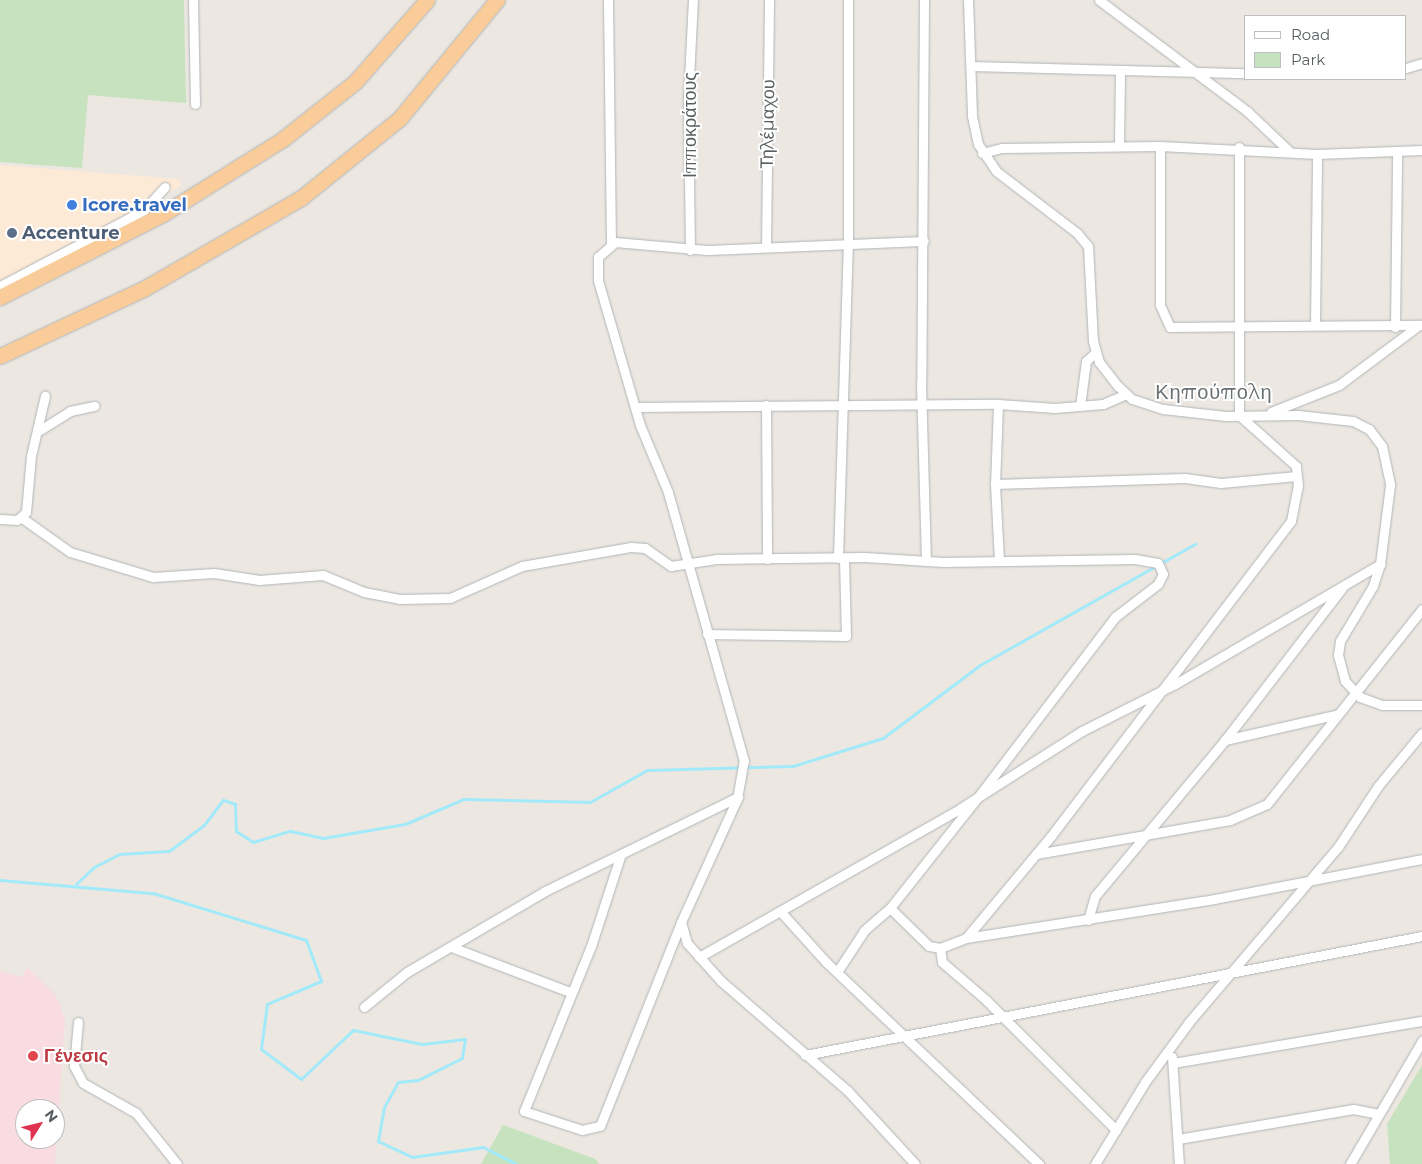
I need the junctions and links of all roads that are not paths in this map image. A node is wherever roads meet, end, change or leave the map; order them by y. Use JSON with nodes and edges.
{"nodes":[{"id":1,"x":193,"y":0,"type":"edge"},
{"id":2,"x":427,"y":0,"type":"edge"},
{"id":3,"x":497,"y":0,"type":"edge"},
{"id":4,"x":608,"y":0,"type":"edge"},
{"id":5,"x":693,"y":0,"type":"edge"},
{"id":6,"x":769,"y":0,"type":"edge"},
{"id":7,"x":848,"y":0,"type":"edge"},
{"id":8,"x":924,"y":0,"type":"edge"},
{"id":9,"x":968,"y":0,"type":"edge"},
{"id":10,"x":1099,"y":0,"type":"edge"},
{"id":11,"x":1422,"y":63,"type":"edge"},
{"id":12,"x":971,"y":66,"type":"junction"},
{"id":13,"x":1407,"y":68,"type":"edge"},
{"id":14,"x":1120,"y":70,"type":"junction"},
{"id":15,"x":1194,"y":71,"type":"junction"},
{"id":16,"x":1244,"y":73,"type":"edge"},
{"id":17,"x":195,"y":104,"type":"dead end"},
{"id":18,"x":1119,"y":146,"type":"junction"},
{"id":19,"x":1160,"y":146,"type":"junction"},
{"id":20,"x":1238,"y":147,"type":"junction"},
{"id":21,"x":1288,"y":150,"type":"junction"},
{"id":22,"x":1422,"y":150,"type":"edge"},
{"id":23,"x":1397,"y":152,"type":"junction"},
{"id":24,"x":982,"y":153,"type":"junction"},
{"id":25,"x":1317,"y":154,"type":"junction"},
{"id":26,"x":165,"y":187,"type":"dead end"},
{"id":27,"x":924,"y":241,"type":"junction"},
{"id":28,"x":848,"y":242,"type":"junction"},
{"id":29,"x":611,"y":243,"type":"junction"},
{"id":30,"x":766,"y":247,"type":"junction"},
{"id":31,"x":690,"y":250,"type":"junction"},
{"id":32,"x":0,"y":286,"type":"edge"},
{"id":33,"x":0,"y":297,"type":"edge"},
{"id":34,"x":1315,"y":325,"type":"junction"},
{"id":35,"x":1420,"y":325,"type":"edge"},
{"id":36,"x":1236,"y":326,"type":"junction"},
{"id":37,"x":1395,"y":326,"type":"junction"},
{"id":38,"x":1096,"y":353,"type":"junction"},
{"id":39,"x":0,"y":356,"type":"edge"},
{"id":40,"x":1126,"y":394,"type":"junction"},
{"id":41,"x":45,"y":396,"type":"dead end"},
{"id":42,"x":998,"y":404,"type":"junction"},
{"id":43,"x":766,"y":405,"type":"junction"},
{"id":44,"x":840,"y":405,"type":"junction"},
{"id":45,"x":94,"y":406,"type":"dead end"},
{"id":46,"x":922,"y":406,"type":"junction"},
{"id":47,"x":1080,"y":406,"type":"junction"},
{"id":48,"x":635,"y":407,"type":"junction"},
{"id":49,"x":1263,"y":414,"type":"junction"},
{"id":50,"x":1239,"y":415,"type":"junction"},
{"id":51,"x":38,"y":432,"type":"junction"},
{"id":52,"x":1297,"y":476,"type":"junction"},
{"id":53,"x":995,"y":484,"type":"junction"},
{"id":54,"x":22,"y":518,"type":"junction"},
{"id":55,"x":0,"y":519,"type":"edge"},
{"id":56,"x":841,"y":558,"type":"junction"},
{"id":57,"x":766,"y":559,"type":"junction"},
{"id":58,"x":999,"y":560,"type":"junction"},
{"id":59,"x":926,"y":561,"type":"junction"},
{"id":60,"x":687,"y":564,"type":"junction"},
{"id":61,"x":1380,"y":564,"type":"junction"},
{"id":62,"x":1345,"y":584,"type":"junction"},
{"id":63,"x":1422,"y":609,"type":"edge"},
{"id":64,"x":1418,"y":618,"type":"edge"},
{"id":65,"x":707,"y":634,"type":"junction"},
{"id":66,"x":1353,"y":691,"type":"junction"},
{"id":67,"x":1158,"y":693,"type":"junction"},
{"id":68,"x":1422,"y":705,"type":"edge"},
{"id":69,"x":1335,"y":715,"type":"junction"},
{"id":70,"x":1422,"y":733,"type":"edge"},
{"id":71,"x":1225,"y":740,"type":"junction"},
{"id":72,"x":738,"y":796,"type":"junction"},
{"id":73,"x":978,"y":797,"type":"junction"},
{"id":74,"x":1143,"y":836,"type":"junction"},
{"id":75,"x":1036,"y":854,"type":"junction"},
{"id":76,"x":620,"y":857,"type":"junction"},
{"id":77,"x":1422,"y":859,"type":"edge"},
{"id":78,"x":1310,"y":881,"type":"junction"},
{"id":79,"x":890,"y":908,"type":"junction"},
{"id":80,"x":780,"y":911,"type":"junction"},
{"id":81,"x":1088,"y":920,"type":"junction"},
{"id":82,"x":681,"y":922,"type":"junction"},
{"id":83,"x":1422,"y":936,"type":"edge"},
{"id":84,"x":966,"y":938,"type":"junction"},
{"id":85,"x":454,"y":948,"type":"junction"},
{"id":86,"x":940,"y":948,"type":"junction"},
{"id":87,"x":699,"y":957,"type":"junction"},
{"id":88,"x":1235,"y":970,"type":"junction"},
{"id":89,"x":837,"y":972,"type":"junction"},
{"id":90,"x":570,"y":992,"type":"junction"},
{"id":91,"x":364,"y":1007,"type":"dead end"},
{"id":92,"x":999,"y":1015,"type":"junction"},
{"id":93,"x":1422,"y":1021,"type":"edge"},
{"id":94,"x":78,"y":1022,"type":"dead end"},
{"id":95,"x":903,"y":1033,"type":"junction"},
{"id":96,"x":1422,"y":1041,"type":"edge"},
{"id":97,"x":1171,"y":1046,"type":"junction"},
{"id":98,"x":805,"y":1054,"type":"junction"},
{"id":99,"x":1172,"y":1063,"type":"junction"},
{"id":100,"x":1378,"y":1114,"type":"junction"},
{"id":101,"x":1116,"y":1130,"type":"junction"},
{"id":102,"x":1178,"y":1139,"type":"junction"},
{"id":103,"x":177,"y":1164,"type":"edge"},
{"id":104,"x":915,"y":1164,"type":"edge"},
{"id":105,"x":1039,"y":1164,"type":"edge"},
{"id":106,"x":1095,"y":1164,"type":"edge"},
{"id":107,"x":1179,"y":1164,"type":"edge"},
{"id":108,"x":1350,"y":1164,"type":"edge"}],
"edges":[{"from":1,"to":17,"type":"street"},
{"from":2,"to":33,"type":"highway"},
{"from":3,"to":39,"type":"highway"},
{"from":4,"to":29,"type":"street"},
{"from":5,"to":31,"type":"street","name":"Ιπποκράτους"},
{"from":6,"to":30,"type":"street","name":"Τηλέμαχου"},
{"from":7,"to":28,"type":"street"},
{"from":8,"to":27,"type":"street"},
{"from":9,"to":12,"type":"street"},
{"from":10,"to":15,"type":"street"},
{"from":11,"to":13,"type":"street"},
{"from":12,"to":14,"type":"street"},
{"from":12,"to":24,"type":"street"},
{"from":14,"to":15,"type":"street"},
{"from":14,"to":18,"type":"street"},
{"from":15,"to":16,"type":"street"},
{"from":15,"to":21,"type":"street"},
{"from":18,"to":19,"type":"street"},
{"from":18,"to":24,"type":"street"},
{"from":19,"to":20,"type":"street"},
{"from":19,"to":36,"type":"street"},
{"from":20,"to":21,"type":"street"},
{"from":20,"to":36,"type":"street"},
{"from":21,"to":25,"type":"street"},
{"from":22,"to":23,"type":"street"},
{"from":23,"to":25,"type":"street"},
{"from":23,"to":37,"type":"street"},
{"from":24,"to":38,"type":"street"},
{"from":25,"to":34,"type":"street"},
{"from":26,"to":32,"type":"street"},
{"from":27,"to":28,"type":"street"},
{"from":27,"to":46,"type":"street"},
{"from":28,"to":30,"type":"street"},
{"from":28,"to":44,"type":"street"},
{"from":29,"to":31,"type":"street"},
{"from":29,"to":48,"type":"street"},
{"from":30,"to":31,"type":"street"},
{"from":34,"to":36,"type":"street"},
{"from":34,"to":37,"type":"street"},
{"from":35,"to":37,"type":"street"},
{"from":35,"to":49,"type":"street"},
{"from":36,"to":50,"type":"street"},
{"from":38,"to":40,"type":"street"},
{"from":38,"to":47,"type":"street"},
{"from":40,"to":47,"type":"street"},
{"from":40,"to":50,"type":"street"},
{"from":41,"to":51,"type":"street"},
{"from":42,"to":46,"type":"street"},
{"from":42,"to":47,"type":"street"},
{"from":42,"to":53,"type":"street"},
{"from":43,"to":44,"type":"street"},
{"from":43,"to":48,"type":"street"},
{"from":43,"to":57,"type":"street"},
{"from":44,"to":46,"type":"street"},
{"from":44,"to":56,"type":"street"},
{"from":45,"to":51,"type":"street"},
{"from":46,"to":59,"type":"street"},
{"from":48,"to":60,"type":"street"},
{"from":49,"to":50,"type":"street"},
{"from":49,"to":61,"type":"street"},
{"from":50,"to":52,"type":"street"},
{"from":51,"to":54,"type":"street"},
{"from":52,"to":53,"type":"street"},
{"from":52,"to":67,"type":"street"},
{"from":53,"to":58,"type":"street"},
{"from":54,"to":55,"type":"street"},
{"from":54,"to":60,"type":"street"},
{"from":56,"to":57,"type":"street"},
{"from":56,"to":59,"type":"street"},
{"from":56,"to":65,"type":"street"},
{"from":57,"to":60,"type":"street"},
{"from":58,"to":59,"type":"street"},
{"from":58,"to":73,"type":"street"},
{"from":60,"to":65,"type":"street"},
{"from":61,"to":62,"type":"street"},
{"from":61,"to":66,"type":"street"},
{"from":62,"to":67,"type":"street"},
{"from":62,"to":71,"type":"street"},
{"from":63,"to":64,"type":"street"},
{"from":64,"to":66,"type":"street"},
{"from":65,"to":72,"type":"street"},
{"from":66,"to":68,"type":"street"},
{"from":66,"to":69,"type":"street"},
{"from":67,"to":73,"type":"street"},
{"from":67,"to":75,"type":"street"},
{"from":69,"to":71,"type":"street"},
{"from":69,"to":74,"type":"street"},
{"from":70,"to":78,"type":"street"},
{"from":71,"to":74,"type":"street"},
{"from":72,"to":76,"type":"street"},
{"from":72,"to":82,"type":"street"},
{"from":73,"to":79,"type":"street"},
{"from":73,"to":80,"type":"street"},
{"from":74,"to":75,"type":"street"},
{"from":74,"to":81,"type":"street"},
{"from":75,"to":84,"type":"street"},
{"from":76,"to":85,"type":"street"},
{"from":76,"to":90,"type":"street"},
{"from":77,"to":78,"type":"street"},
{"from":78,"to":81,"type":"street"},
{"from":78,"to":88,"type":"street"},
{"from":79,"to":86,"type":"street"},
{"from":79,"to":89,"type":"street"},
{"from":80,"to":87,"type":"street"},
{"from":80,"to":89,"type":"street"},
{"from":81,"to":84,"type":"street"},
{"from":82,"to":87,"type":"street"},
{"from":82,"to":90,"type":"street"},
{"from":83,"to":88,"type":"street"},
{"from":84,"to":86,"type":"street"},
{"from":85,"to":90,"type":"street"},
{"from":85,"to":91,"type":"street"},
{"from":86,"to":92,"type":"street"},
{"from":87,"to":98,"type":"street"},
{"from":88,"to":92,"type":"street"},
{"from":88,"to":97,"type":"street"},
{"from":89,"to":95,"type":"street"},
{"from":92,"to":95,"type":"street"},
{"from":92,"to":101,"type":"street"},
{"from":93,"to":99,"type":"street"},
{"from":94,"to":103,"type":"street"},
{"from":95,"to":98,"type":"street"},
{"from":95,"to":105,"type":"street"},
{"from":96,"to":100,"type":"street"},
{"from":97,"to":99,"type":"street"},
{"from":97,"to":101,"type":"street"},
{"from":98,"to":104,"type":"street"},
{"from":99,"to":102,"type":"street"},
{"from":100,"to":102,"type":"street"},
{"from":100,"to":108,"type":"street"},
{"from":101,"to":106,"type":"street"},
{"from":102,"to":107,"type":"street"}]}
